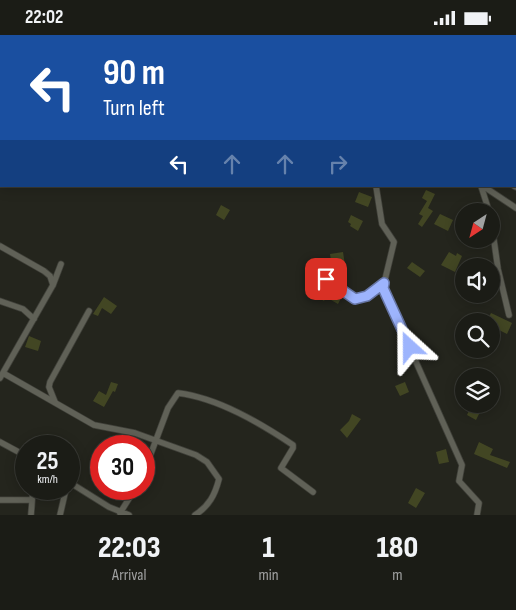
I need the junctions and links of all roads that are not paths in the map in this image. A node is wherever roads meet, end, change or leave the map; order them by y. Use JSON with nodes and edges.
{"nodes":[{"id":1,"x":376,"y":187,"type":"edge"},
{"id":2,"x":482,"y":187,"type":"edge"},
{"id":3,"x":484,"y":187,"type":"edge"},
{"id":4,"x":487,"y":203,"type":"edge"},
{"id":5,"x":516,"y":208,"type":"edge"},
{"id":6,"x":0,"y":246,"type":"edge"},
{"id":7,"x":495,"y":248,"type":"edge"},
{"id":8,"x":61,"y":264,"type":"dead end"},
{"id":9,"x":326,"y":279,"type":"dead end"},
{"id":10,"x":384,"y":283,"type":"junction"},
{"id":11,"x":53,"y":285,"type":"junction"},
{"id":12,"x":0,"y":301,"type":"edge"},
{"id":13,"x":89,"y":311,"type":"dead end"},
{"id":14,"x":509,"y":315,"type":"dead end"},
{"id":15,"x":34,"y":319,"type":"junction"},
{"id":16,"x":1,"y":375,"type":"edge"},
{"id":17,"x":55,"y":402,"type":"junction"},
{"id":18,"x":156,"y":441,"type":"junction"},
{"id":19,"x":0,"y":442,"type":"edge"},
{"id":20,"x":15,"y":450,"type":"edge"},
{"id":21,"x":80,"y":489,"type":"edge"},
{"id":22,"x":313,"y":492,"type":"dead end"},
{"id":23,"x":0,"y":500,"type":"edge"},
{"id":24,"x":63,"y":500,"type":"edge"},
{"id":25,"x":128,"y":500,"type":"edge"},
{"id":26,"x":32,"y":501,"type":"joint"},
{"id":27,"x":120,"y":513,"type":"edge"},
{"id":28,"x":31,"y":515,"type":"edge"},
{"id":29,"x":60,"y":515,"type":"edge"},
{"id":30,"x":128,"y":515,"type":"edge"},
{"id":31,"x":195,"y":515,"type":"edge"},
{"id":32,"x":477,"y":515,"type":"edge"}],
"edges":[{"from":1,"to":10,"type":"street"},
{"from":2,"to":4,"type":"street"},
{"from":3,"to":5,"type":"street"},
{"from":6,"to":11,"type":"street"},
{"from":7,"to":14,"type":"street"},
{"from":8,"to":11,"type":"street"},
{"from":9,"to":10,"type":"street"},
{"from":10,"to":32,"type":"street"},
{"from":11,"to":15,"type":"street"},
{"from":12,"to":15,"type":"street"},
{"from":13,"to":17,"type":"street"},
{"from":15,"to":16,"type":"street"},
{"from":16,"to":17,"type":"street"},
{"from":17,"to":18,"type":"street"},
{"from":18,"to":22,"type":"street"},
{"from":18,"to":31,"type":"street"},
{"from":19,"to":20,"type":"street"},
{"from":21,"to":27,"type":"street"},
{"from":23,"to":26,"type":"street"},
{"from":24,"to":29,"type":"street"},
{"from":25,"to":27,"type":"street"},
{"from":26,"to":28,"type":"street"},
{"from":27,"to":30,"type":"street"}]}
